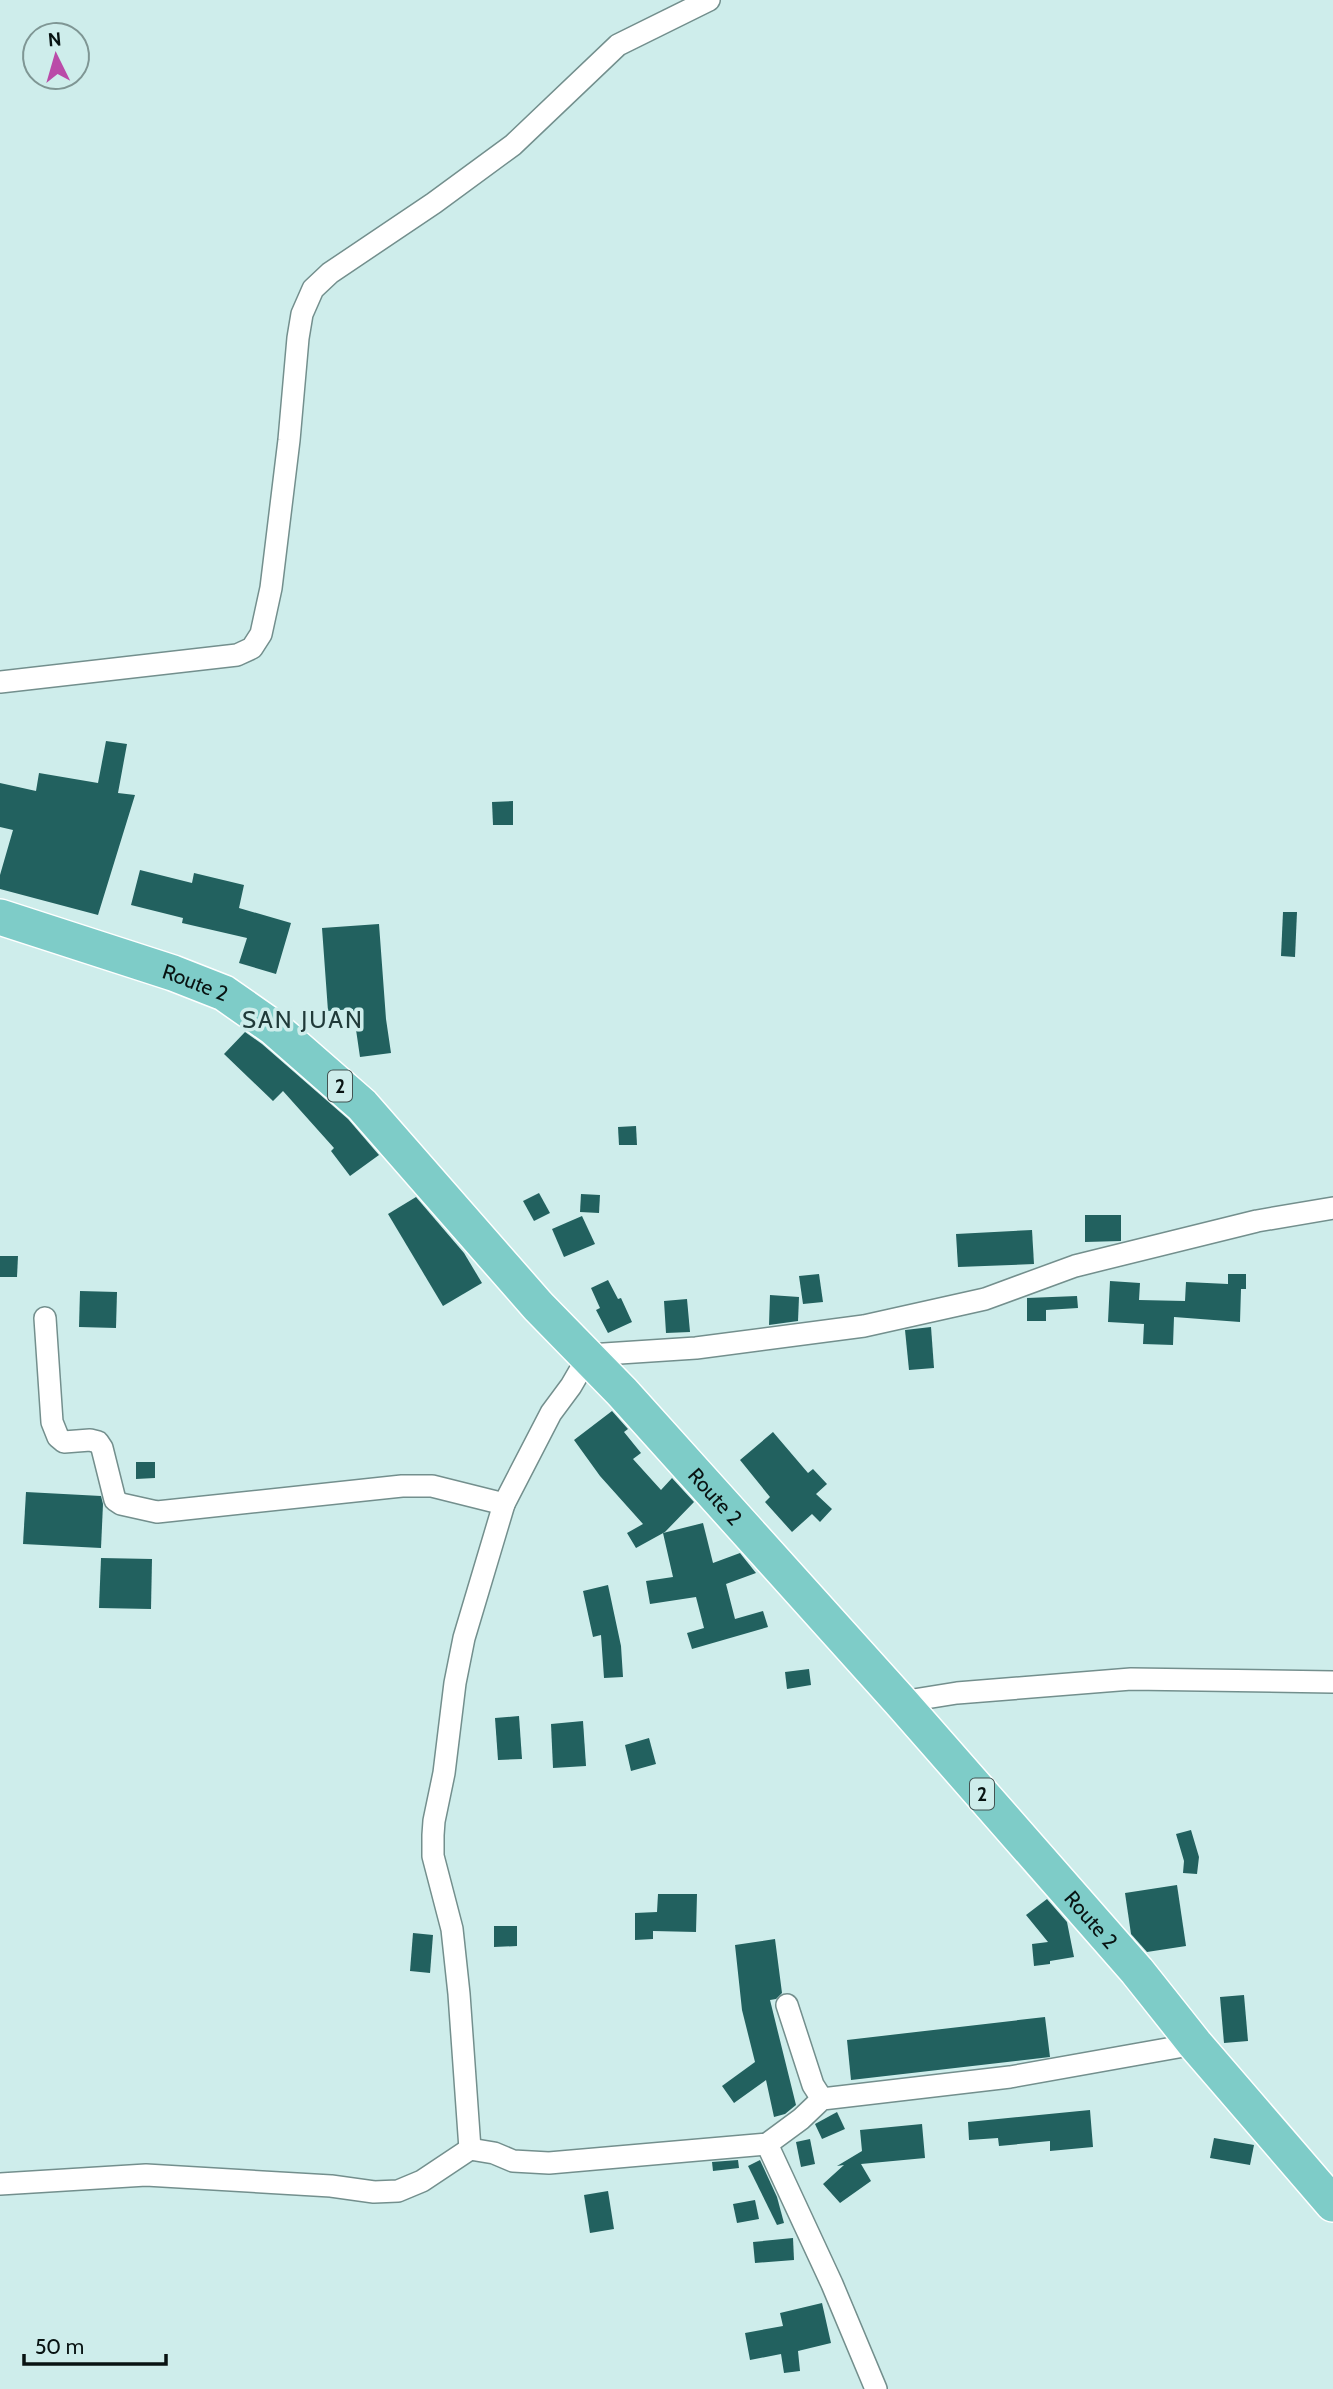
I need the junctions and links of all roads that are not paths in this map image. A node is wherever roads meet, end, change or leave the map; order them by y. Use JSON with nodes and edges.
{"nodes":[{"id":1,"x":709,"y":0,"type":"edge"},
{"id":2,"x":0,"y":682,"type":"edge"},
{"id":3,"x":0,"y":917,"type":"edge"},
{"id":4,"x":1333,"y":1208,"type":"edge"},
{"id":5,"x":45,"y":1318,"type":"dead end"},
{"id":6,"x":604,"y":1372,"type":"junction"},
{"id":7,"x":504,"y":1504,"type":"junction"},
{"id":8,"x":1333,"y":1682,"type":"edge"},
{"id":9,"x":901,"y":1702,"type":"junction"},
{"id":10,"x":787,"y":2005,"type":"dead end"},
{"id":11,"x":1195,"y":2043,"type":"junction"},
{"id":12,"x":822,"y":2099,"type":"junction"},
{"id":13,"x":767,"y":2144,"type":"junction"},
{"id":14,"x":470,"y":2149,"type":"junction"},
{"id":15,"x":0,"y":2184,"type":"edge"},
{"id":16,"x":1333,"y":2204,"type":"edge"},
{"id":17,"x":876,"y":2389,"type":"edge"}],
"edges":[{"from":1,"to":2,"type":"street"},
{"from":3,"to":6,"type":"highway","name":"Route 2","number":"2"},
{"from":4,"to":6,"type":"street"},
{"from":5,"to":7,"type":"street"},
{"from":6,"to":7,"type":"street"},
{"from":6,"to":9,"type":"highway","name":"Route 2","number":"2"},
{"from":7,"to":14,"type":"street"},
{"from":8,"to":9,"type":"street"},
{"from":9,"to":11,"type":"highway","name":"Route 2","number":"2"},
{"from":10,"to":12,"type":"street"},
{"from":11,"to":12,"type":"street"},
{"from":11,"to":16,"type":"highway","name":"Route 2","number":"2"},
{"from":12,"to":13,"type":"street"},
{"from":13,"to":14,"type":"street"},
{"from":13,"to":17,"type":"street"},
{"from":14,"to":15,"type":"street"}]}
